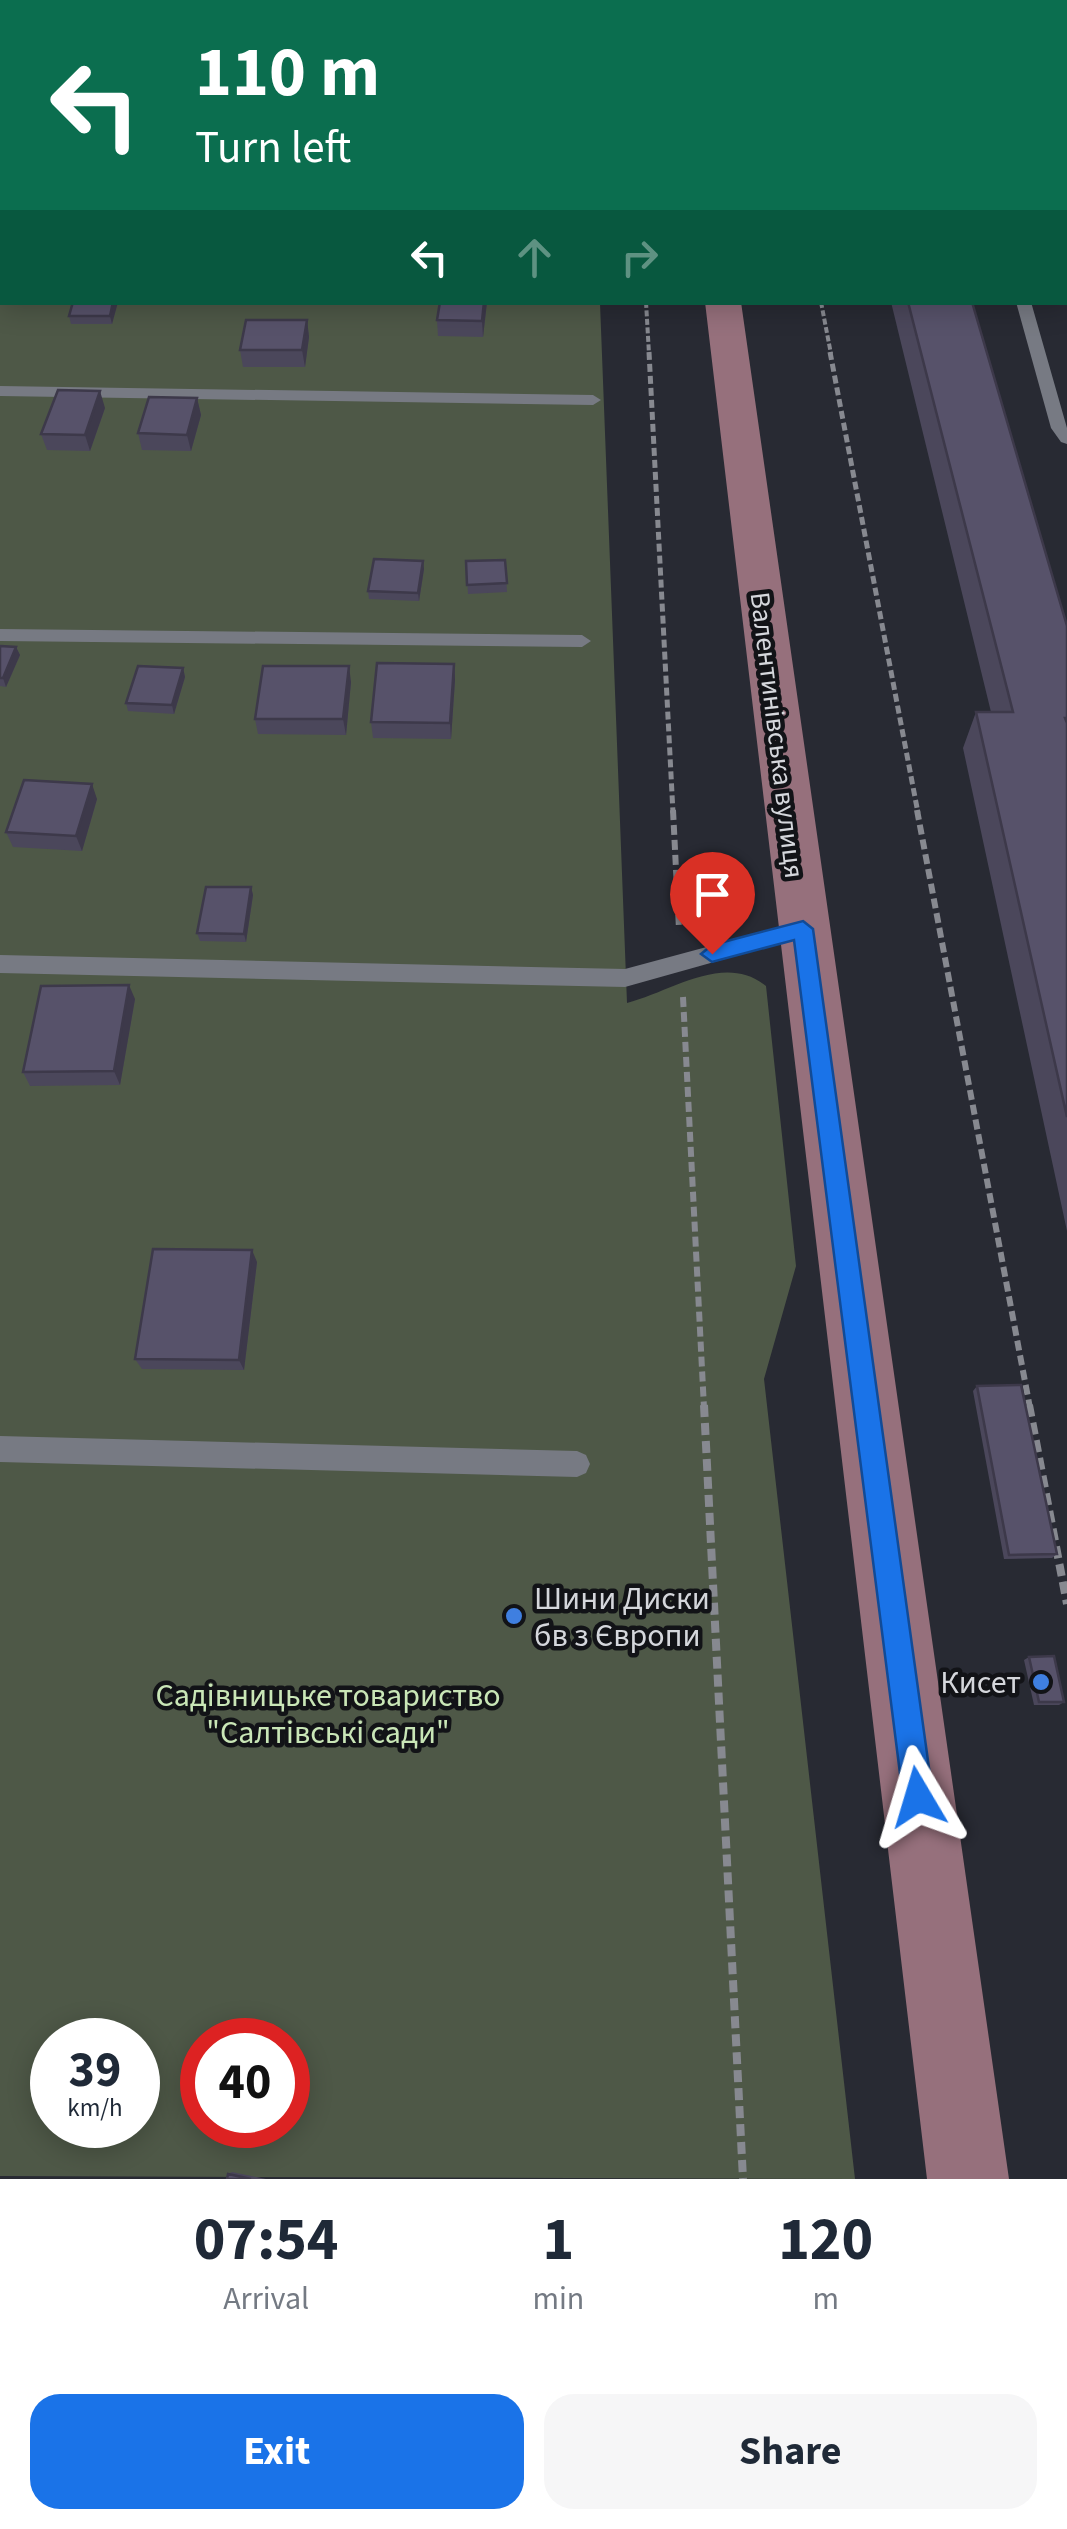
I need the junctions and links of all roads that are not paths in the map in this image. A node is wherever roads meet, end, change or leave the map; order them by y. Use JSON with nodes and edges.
{"nodes":[{"id":1,"x":723,"y":305,"type":"edge"},
{"id":2,"x":1024,"y":305,"type":"edge"},
{"id":3,"x":0,"y":391,"type":"edge"},
{"id":4,"x":593,"y":400,"type":"dead end"},
{"id":5,"x":1067,"y":438,"type":"edge"},
{"id":6,"x":0,"y":634,"type":"edge"},
{"id":7,"x":582,"y":641,"type":"dead end"},
{"id":8,"x":803,"y":929,"type":"junction"},
{"id":9,"x":0,"y":964,"type":"edge"},
{"id":10,"x":0,"y":1449,"type":"edge"},
{"id":11,"x":577,"y":1464,"type":"dead end"},
{"id":12,"x":968,"y":2179,"type":"edge"}],
"edges":[{"from":1,"to":8,"type":"street","name":"Валентинівська вулиця"},
{"from":2,"to":5,"type":"lane"},
{"from":3,"to":4,"type":"lane"},
{"from":6,"to":7,"type":"lane"},
{"from":8,"to":9,"type":"lane"},
{"from":8,"to":12,"type":"street","name":"Валентинівська вулиця"},
{"from":10,"to":11,"type":"lane"}]}
